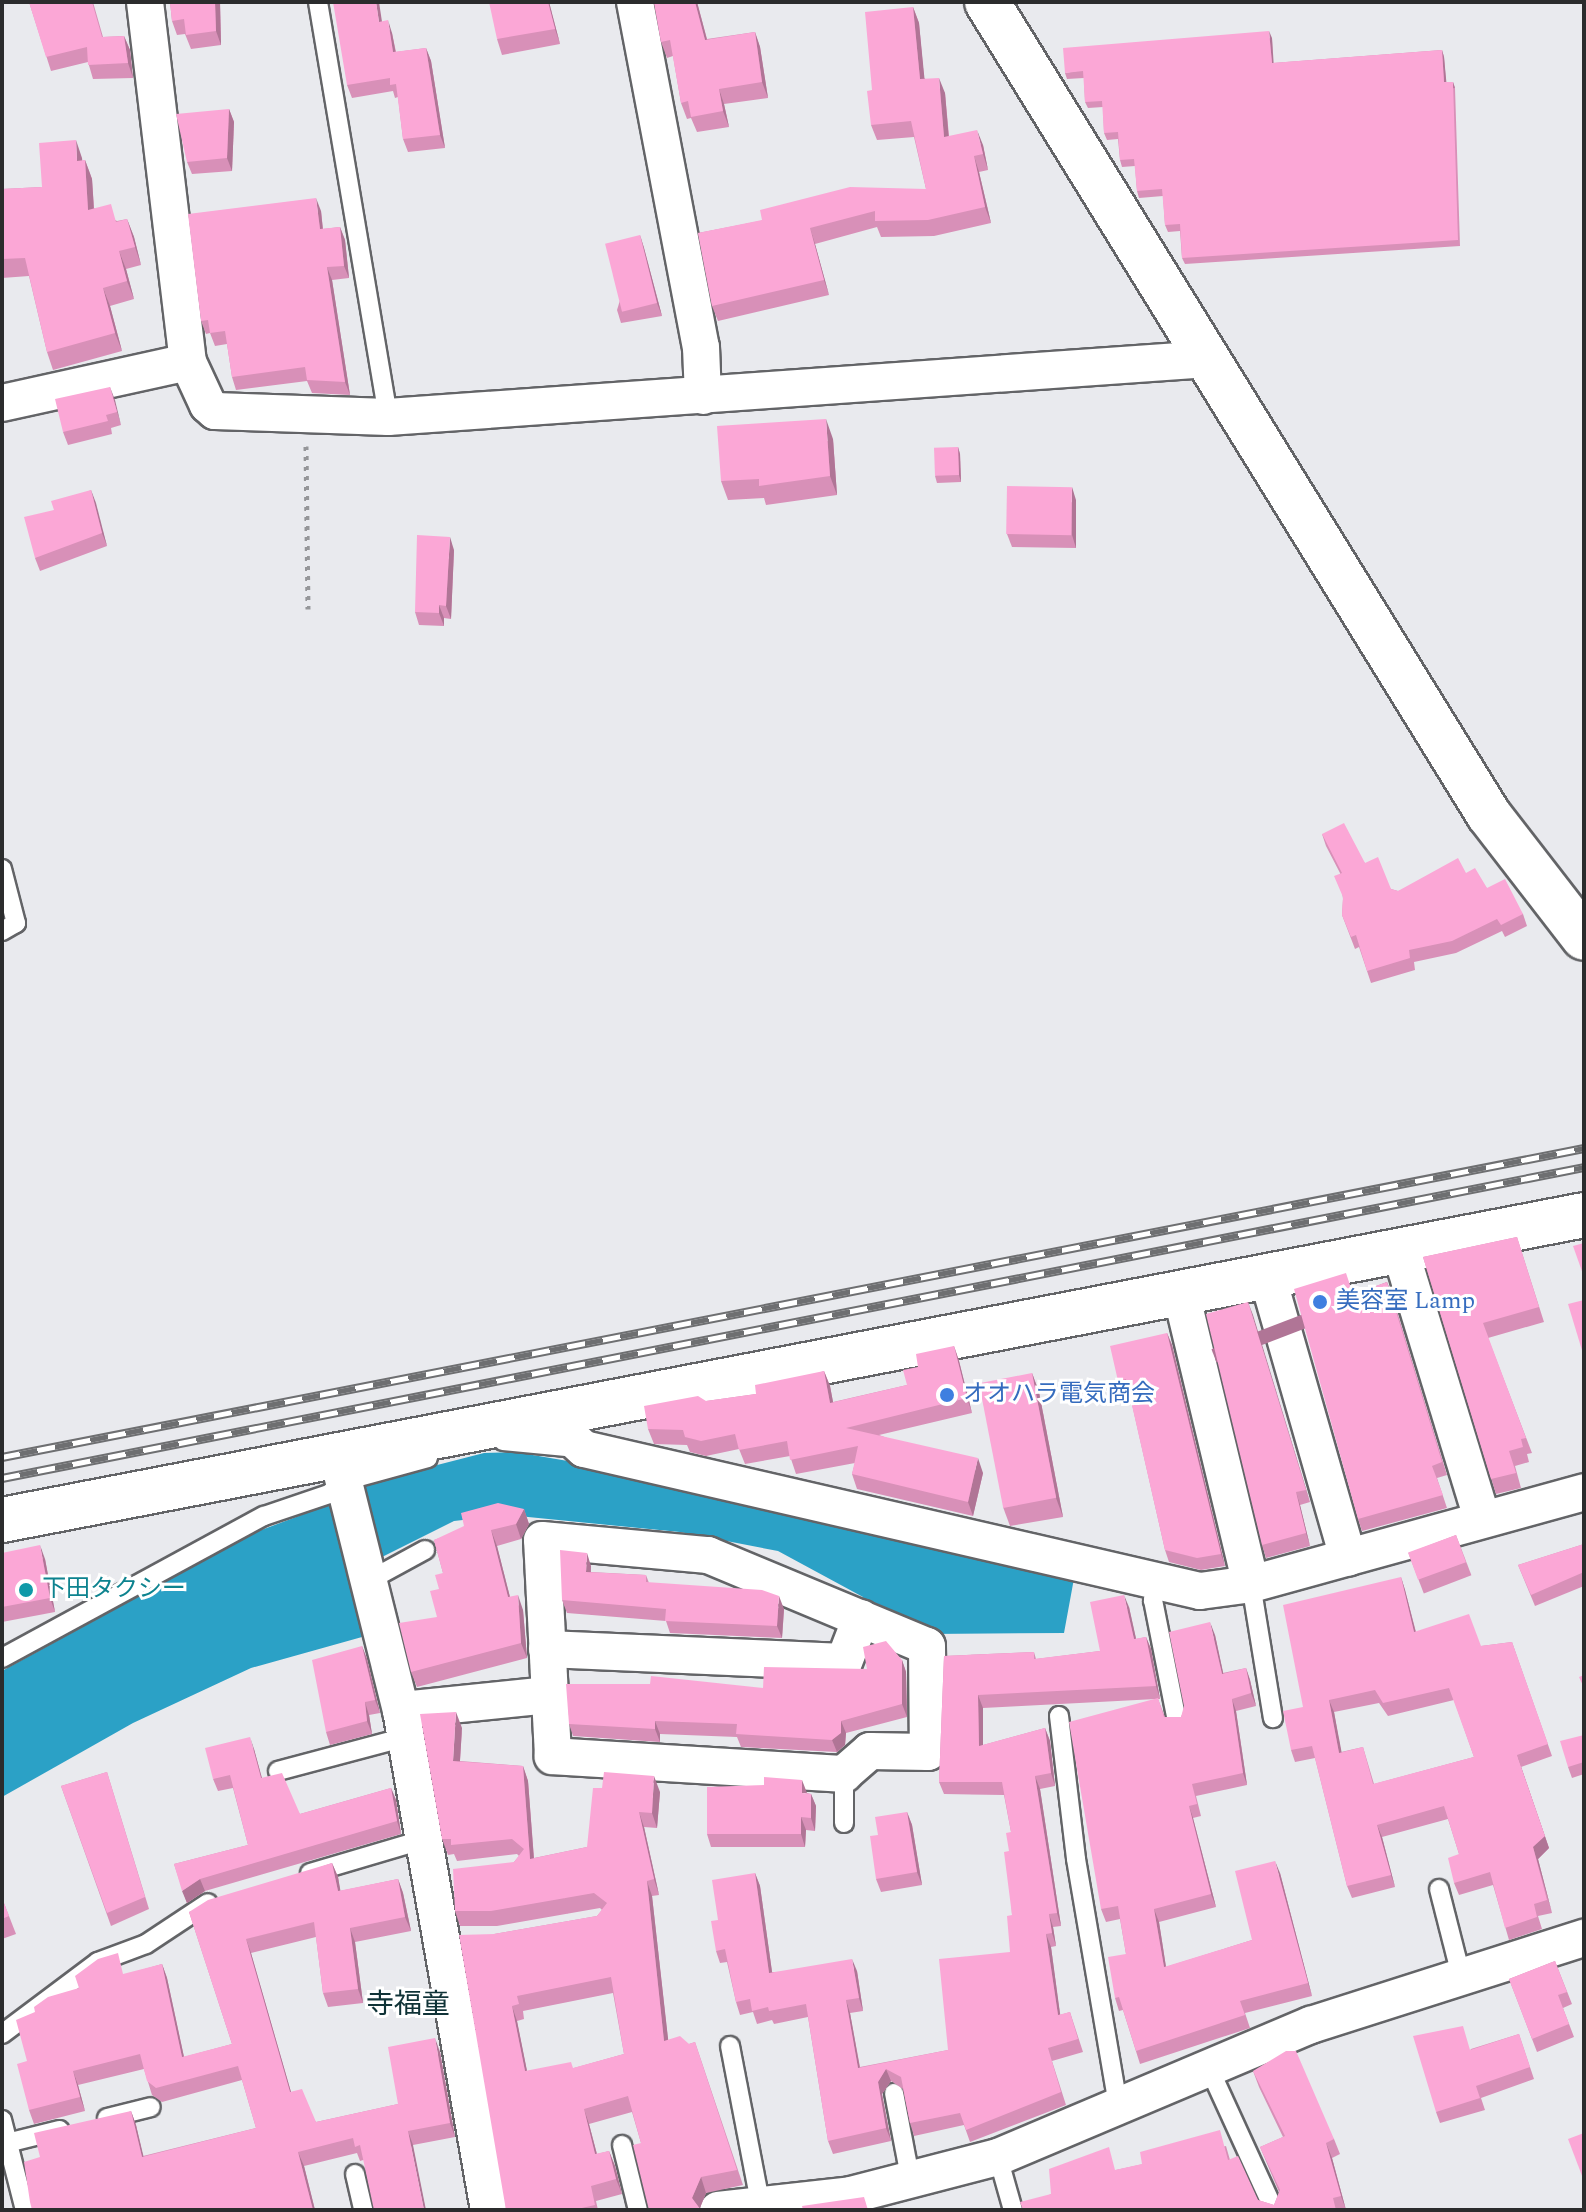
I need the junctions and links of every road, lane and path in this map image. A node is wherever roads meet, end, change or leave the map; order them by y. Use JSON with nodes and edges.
{"nodes":[{"id":1,"x":145,"y":2,"type":"edge"},
{"id":2,"x":318,"y":2,"type":"edge"},
{"id":3,"x":635,"y":2,"type":"edge"},
{"id":4,"x":987,"y":2,"type":"edge"},
{"id":5,"x":1208,"y":359,"type":"junction"},
{"id":6,"x":188,"y":362,"type":"junction"},
{"id":7,"x":703,"y":396,"type":"junction"},
{"id":8,"x":2,"y":403,"type":"edge"},
{"id":9,"x":306,"y":413,"type":"junction"},
{"id":10,"x":388,"y":417,"type":"junction"},
{"id":11,"x":308,"y":609,"type":"dead end"},
{"id":12,"x":2,"y":869,"type":"edge"},
{"id":13,"x":2,"y":931,"type":"edge"},
{"id":14,"x":1584,"y":938,"type":"edge"},
{"id":15,"x":1584,"y":1215,"type":"edge"},
{"id":16,"x":1400,"y":1250,"type":"junction"},
{"id":17,"x":1267,"y":1275,"type":"junction"},
{"id":18,"x":1181,"y":1293,"type":"junction"},
{"id":19,"x":553,"y":1411,"type":"junction"},
{"id":20,"x":584,"y":1449,"type":"junction"},
{"id":21,"x":340,"y":1468,"type":"junction"},
{"id":22,"x":1584,"y":1492,"type":"edge"},
{"id":23,"x":1482,"y":1519,"type":"junction"},
{"id":24,"x":2,"y":1520,"type":"edge"},
{"id":25,"x":425,"y":1550,"type":"dead end"},
{"id":26,"x":1348,"y":1558,"type":"junction"},
{"id":27,"x":368,"y":1581,"type":"junction"},
{"id":28,"x":1158,"y":1581,"type":"junction"},
{"id":29,"x":1251,"y":1584,"type":"junction"},
{"id":30,"x":861,"y":1618,"type":"junction"},
{"id":31,"x":547,"y":1649,"type":"junction"},
{"id":32,"x":2,"y":1658,"type":"edge"},
{"id":33,"x":548,"y":1695,"type":"junction"},
{"id":34,"x":1059,"y":1716,"type":"dead end"},
{"id":35,"x":1273,"y":1718,"type":"dead end"},
{"id":36,"x":1177,"y":1721,"type":"edge"},
{"id":37,"x":403,"y":1723,"type":"junction"},
{"id":38,"x":278,"y":1771,"type":"edge"},
{"id":39,"x":844,"y":1774,"type":"junction"},
{"id":40,"x":844,"y":1823,"type":"dead end"},
{"id":41,"x":422,"y":1840,"type":"junction"},
{"id":42,"x":284,"y":1881,"type":"edge"},
{"id":43,"x":1439,"y":1889,"type":"dead end"},
{"id":44,"x":223,"y":1899,"type":"edge"},
{"id":45,"x":1584,"y":1938,"type":"edge"},
{"id":46,"x":1461,"y":1975,"type":"junction"},
{"id":47,"x":2,"y":2034,"type":"edge"},
{"id":48,"x":730,"y":2046,"type":"dead end"},
{"id":49,"x":1209,"y":2068,"type":"junction"},
{"id":50,"x":894,"y":2093,"type":"dead end"},
{"id":51,"x":1118,"y":2106,"type":"junction"},
{"id":52,"x":151,"y":2107,"type":"dead end"},
{"id":53,"x":2,"y":2120,"type":"edge"},
{"id":54,"x":7,"y":2143,"type":"junction"},
{"id":55,"x":622,"y":2145,"type":"dead end"},
{"id":56,"x":998,"y":2157,"type":"junction"},
{"id":57,"x":355,"y":2174,"type":"dead end"},
{"id":58,"x":910,"y":2177,"type":"junction"},
{"id":59,"x":771,"y":2204,"type":"edge"},
{"id":60,"x":25,"y":2210,"type":"edge"},
{"id":61,"x":363,"y":2210,"type":"edge"},
{"id":62,"x":489,"y":2210,"type":"edge"},
{"id":63,"x":638,"y":2210,"type":"edge"},
{"id":64,"x":718,"y":2210,"type":"edge"},
{"id":65,"x":1013,"y":2210,"type":"edge"},
{"id":66,"x":1274,"y":2210,"type":"edge"}],
"edges":[{"from":1,"to":6,"type":"street"},
{"from":2,"to":10,"type":"lane"},
{"from":3,"to":7,"type":"street"},
{"from":4,"to":5,"type":"street"},
{"from":5,"to":7,"type":"street"},
{"from":5,"to":14,"type":"street"},
{"from":6,"to":8,"type":"street"},
{"from":6,"to":9,"type":"street"},
{"from":7,"to":10,"type":"street"},
{"from":9,"to":10,"type":"street"},
{"from":9,"to":11,"type":"path"},
{"from":12,"to":13,"type":"lane"},
{"from":15,"to":16,"type":"street"},
{"from":16,"to":17,"type":"street"},
{"from":16,"to":23,"type":"street"},
{"from":17,"to":18,"type":"street"},
{"from":17,"to":26,"type":"street"},
{"from":18,"to":19,"type":"street"},
{"from":18,"to":29,"type":"street"},
{"from":19,"to":20,"type":"street"},
{"from":19,"to":21,"type":"street"},
{"from":20,"to":21,"type":"lane"},
{"from":20,"to":28,"type":"street"},
{"from":21,"to":24,"type":"street"},
{"from":21,"to":27,"type":"street"},
{"from":21,"to":32,"type":"lane"},
{"from":22,"to":23,"type":"street"},
{"from":23,"to":26,"type":"street"},
{"from":25,"to":27,"type":"lane"},
{"from":26,"to":29,"type":"street"},
{"from":27,"to":37,"type":"street"},
{"from":28,"to":29,"type":"street"},
{"from":28,"to":36,"type":"lane"},
{"from":29,"to":35,"type":"lane"},
{"from":30,"to":31,"type":"street"},
{"from":30,"to":31,"type":"street"},
{"from":30,"to":39,"type":"street"},
{"from":31,"to":33,"type":"street"},
{"from":33,"to":37,"type":"street"},
{"from":33,"to":39,"type":"street"},
{"from":34,"to":51,"type":"lane"},
{"from":37,"to":38,"type":"lane"},
{"from":37,"to":41,"type":"street"},
{"from":39,"to":40,"type":"lane"},
{"from":41,"to":42,"type":"lane"},
{"from":41,"to":62,"type":"street"},
{"from":43,"to":46,"type":"lane"},
{"from":44,"to":47,"type":"lane"},
{"from":45,"to":46,"type":"street"},
{"from":46,"to":49,"type":"street"},
{"from":48,"to":59,"type":"lane"},
{"from":49,"to":51,"type":"street"},
{"from":49,"to":66,"type":"lane"},
{"from":50,"to":58,"type":"lane"},
{"from":51,"to":56,"type":"street"},
{"from":52,"to":54,"type":"lane"},
{"from":53,"to":54,"type":"lane"},
{"from":54,"to":60,"type":"lane"},
{"from":55,"to":63,"type":"lane"},
{"from":56,"to":58,"type":"street"},
{"from":56,"to":65,"type":"lane"},
{"from":57,"to":61,"type":"lane"},
{"from":58,"to":59,"type":"street"},
{"from":59,"to":64,"type":"street"}]}
